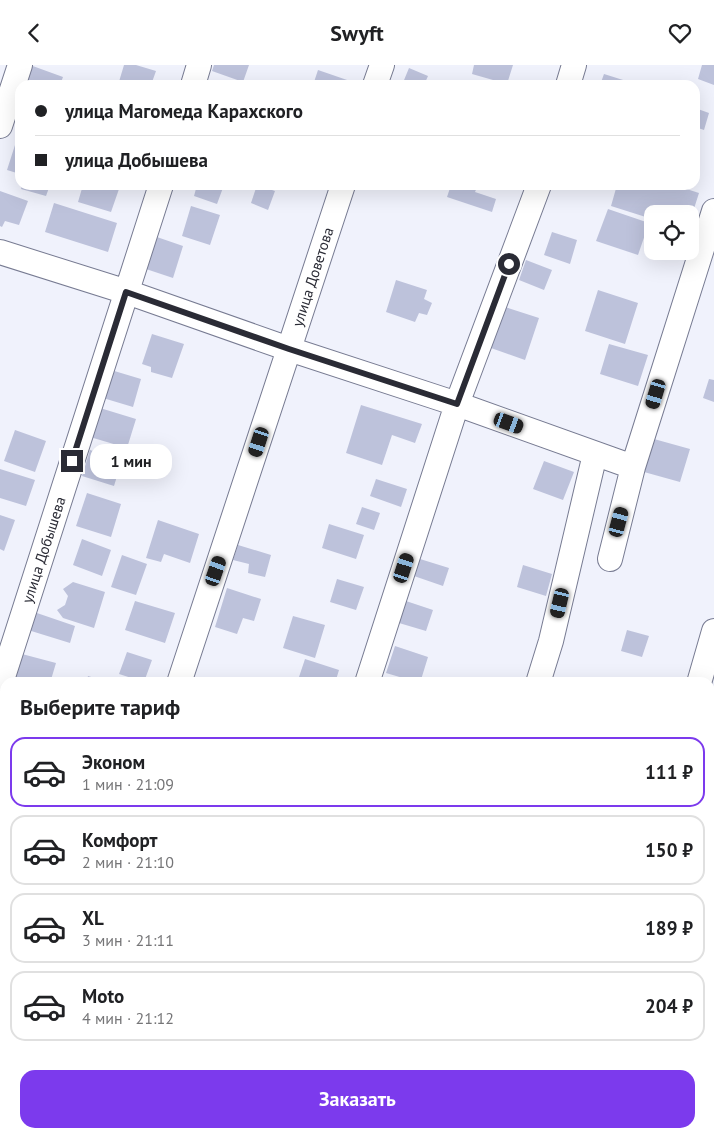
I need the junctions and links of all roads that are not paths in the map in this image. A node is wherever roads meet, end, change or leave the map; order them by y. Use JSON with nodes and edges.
{"nodes":[{"id":1,"x":20,"y":65,"type":"edge"},
{"id":2,"x":199,"y":65,"type":"edge"},
{"id":3,"x":382,"y":65,"type":"edge"},
{"id":4,"x":574,"y":65,"type":"edge"},
{"id":5,"x":15,"y":80,"type":"edge"},
{"id":6,"x":15,"y":80,"type":"edge"},
{"id":7,"x":194,"y":80,"type":"edge"},
{"id":8,"x":377,"y":80,"type":"edge"},
{"id":9,"x":570,"y":80,"type":"edge"},
{"id":10,"x":0,"y":126,"type":"edge"},
{"id":11,"x":159,"y":190,"type":"edge"},
{"id":12,"x":341,"y":190,"type":"edge"},
{"id":13,"x":537,"y":190,"type":"edge"},
{"id":14,"x":714,"y":211,"type":"edge"},
{"id":15,"x":0,"y":252,"type":"edge"},
{"id":16,"x":126,"y":292,"type":"junction"},
{"id":17,"x":289,"y":349,"type":"junction"},
{"id":18,"x":457,"y":404,"type":"junction"},
{"id":19,"x":595,"y":454,"type":"junction"},
{"id":20,"x":633,"y":467,"type":"junction"},
{"id":21,"x":610,"y":559,"type":"dead end"},
{"id":22,"x":714,"y":631,"type":"edge"},
{"id":23,"x":3,"y":677,"type":"edge"},
{"id":24,"x":181,"y":677,"type":"edge"},
{"id":25,"x":369,"y":677,"type":"edge"},
{"id":26,"x":540,"y":677,"type":"edge"},
{"id":27,"x":702,"y":677,"type":"edge"}],
"edges":[{"from":1,"to":5,"type":"street"},
{"from":2,"to":7,"type":"street"},
{"from":3,"to":8,"type":"street"},
{"from":4,"to":9,"type":"street"},
{"from":6,"to":10,"type":"street"},
{"from":11,"to":16,"type":"street","name":"улица Добышева"},
{"from":12,"to":17,"type":"street","name":"улица Доветова"},
{"from":13,"to":18,"type":"street"},
{"from":14,"to":20,"type":"street"},
{"from":15,"to":16,"type":"street"},
{"from":16,"to":17,"type":"street"},
{"from":16,"to":23,"type":"street","name":"улица Добышева"},
{"from":17,"to":18,"type":"street"},
{"from":17,"to":24,"type":"street","name":"улица Доветова"},
{"from":18,"to":19,"type":"street"},
{"from":18,"to":25,"type":"street"},
{"from":19,"to":20,"type":"street"},
{"from":19,"to":26,"type":"street"},
{"from":20,"to":21,"type":"street"},
{"from":22,"to":27,"type":"street"}]}
